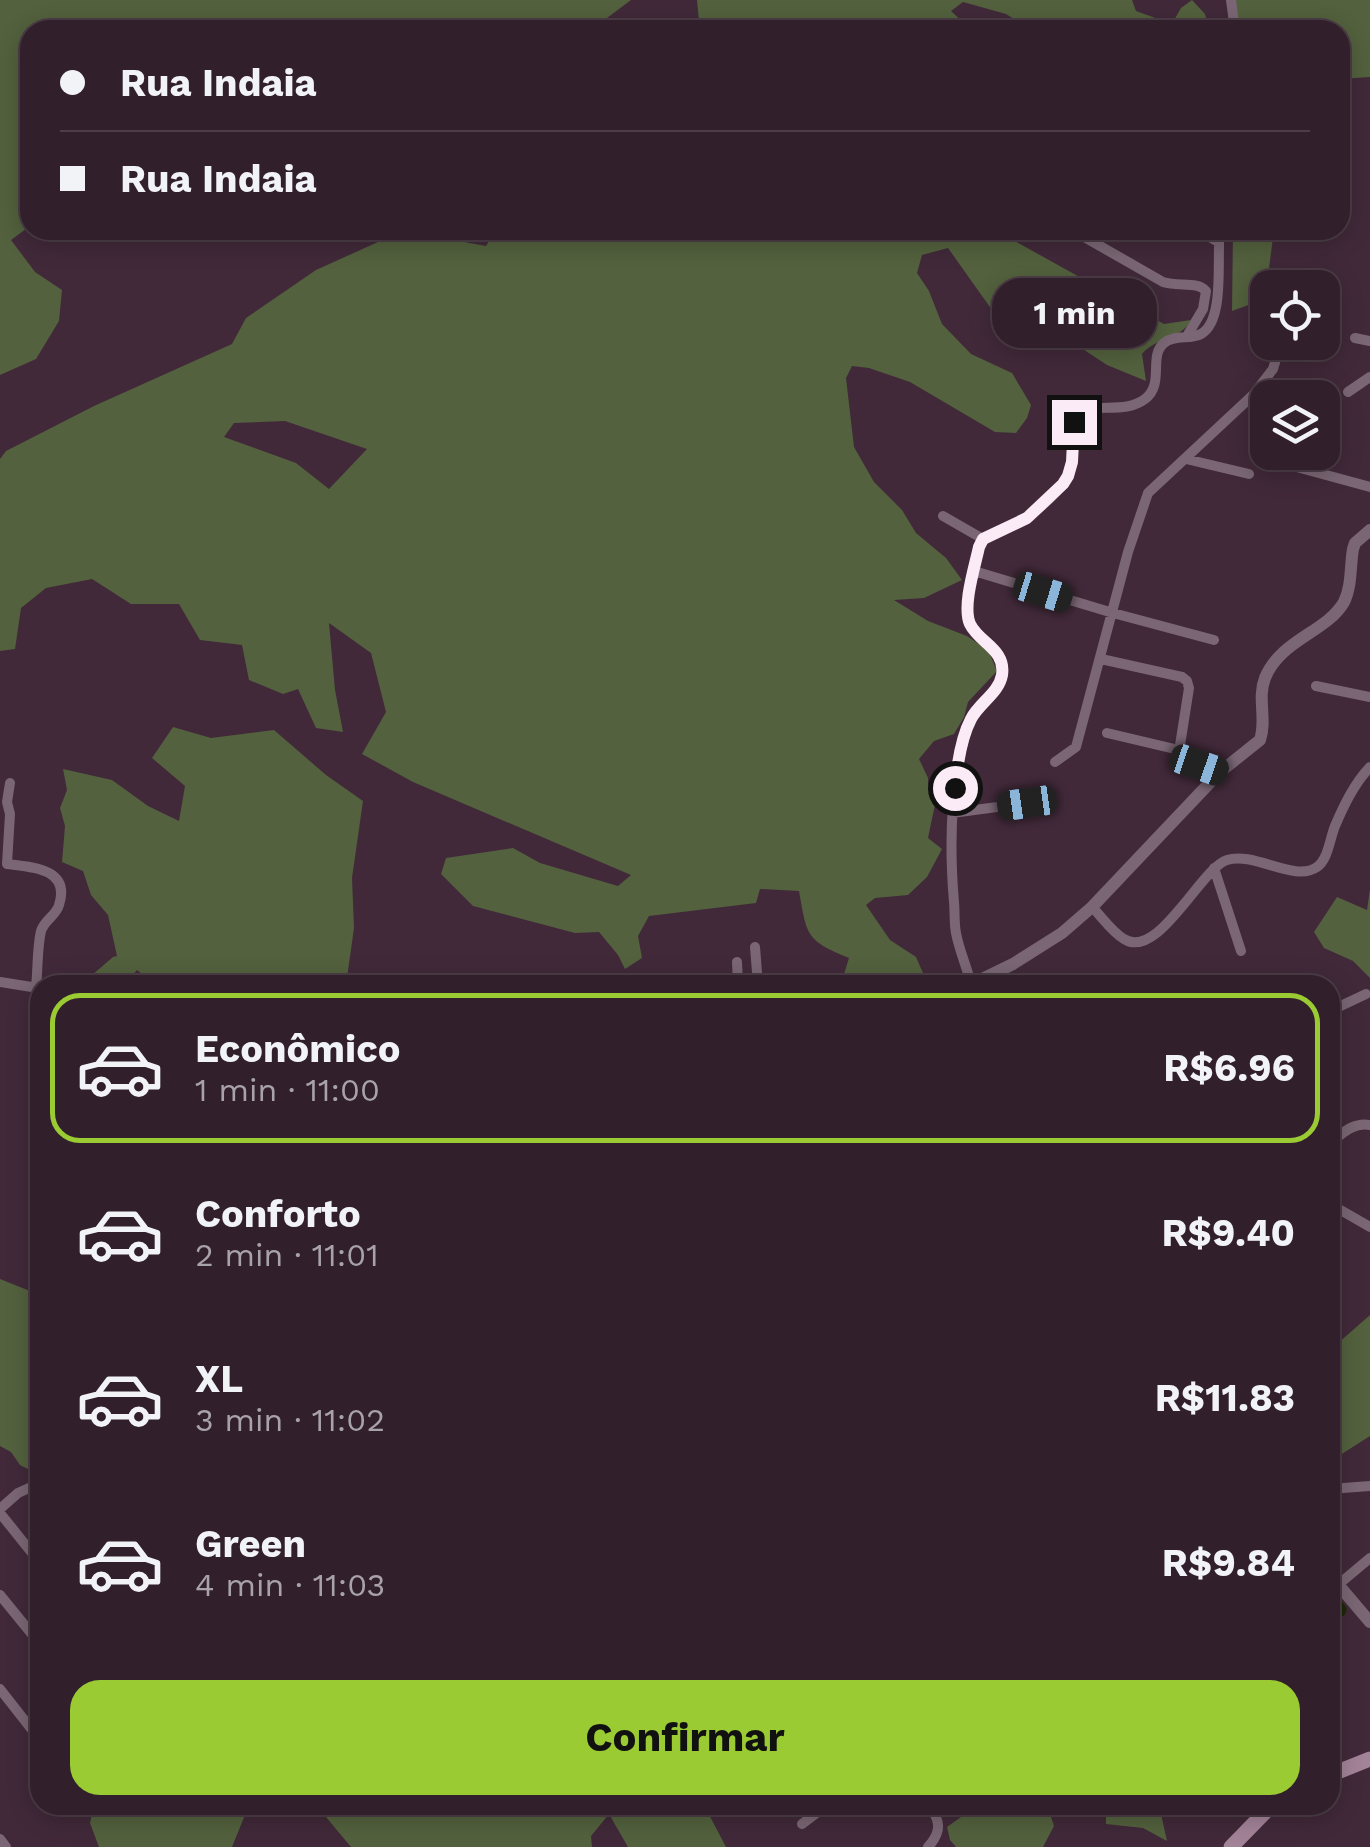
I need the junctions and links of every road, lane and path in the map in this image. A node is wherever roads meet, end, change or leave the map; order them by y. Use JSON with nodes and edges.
{"nodes":[{"id":1,"x":1090,"y":240,"type":"edge"},
{"id":2,"x":1219,"y":240,"type":"edge"},
{"id":3,"x":1187,"y":336,"type":"junction"},
{"id":4,"x":1355,"y":338,"type":"dead end"},
{"id":5,"x":1370,"y":341,"type":"edge"},
{"id":6,"x":1276,"y":360,"type":"edge"},
{"id":7,"x":1370,"y":377,"type":"edge"},
{"id":8,"x":1348,"y":392,"type":"dead end"},
{"id":9,"x":1186,"y":459,"type":"junction"},
{"id":10,"x":1307,"y":470,"type":"edge"},
{"id":11,"x":1250,"y":474,"type":"dead end"},
{"id":12,"x":1370,"y":487,"type":"edge"},
{"id":13,"x":943,"y":516,"type":"dead end"},
{"id":14,"x":1370,"y":530,"type":"edge"},
{"id":15,"x":983,"y":539,"type":"junction"},
{"id":16,"x":974,"y":571,"type":"junction"},
{"id":17,"x":1112,"y":613,"type":"junction"},
{"id":18,"x":1214,"y":640,"type":"dead end"},
{"id":19,"x":1100,"y":658,"type":"junction"},
{"id":20,"x":1316,"y":686,"type":"dead end"},
{"id":21,"x":1370,"y":697,"type":"edge"},
{"id":22,"x":1107,"y":734,"type":"dead end"},
{"id":23,"x":1178,"y":754,"type":"junction"},
{"id":24,"x":1055,"y":762,"type":"dead end"},
{"id":25,"x":1370,"y":768,"type":"edge"},
{"id":26,"x":1220,"y":772,"type":"junction"},
{"id":27,"x":10,"y":784,"type":"dead end"},
{"id":28,"x":1027,"y":803,"type":"dead end"},
{"id":29,"x":952,"y":813,"type":"junction"},
{"id":30,"x":1214,"y":868,"type":"junction"},
{"id":31,"x":1092,"y":906,"type":"junction"},
{"id":32,"x":755,"y":947,"type":"dead end"},
{"id":33,"x":1240,"y":951,"type":"dead end"},
{"id":34,"x":737,"y":962,"type":"dead end"},
{"id":35,"x":39,"y":975,"type":"edge"},
{"id":36,"x":738,"y":975,"type":"edge"},
{"id":37,"x":757,"y":975,"type":"edge"},
{"id":38,"x":968,"y":975,"type":"edge"},
{"id":39,"x":990,"y":975,"type":"edge"},
{"id":40,"x":1,"y":984,"type":"edge"},
{"id":41,"x":30,"y":987,"type":"edge"},
{"id":42,"x":1366,"y":994,"type":"dead end"},
{"id":43,"x":1340,"y":1006,"type":"edge"},
{"id":44,"x":1370,"y":1125,"type":"edge"},
{"id":45,"x":1340,"y":1135,"type":"edge"},
{"id":46,"x":1340,"y":1210,"type":"edge"},
{"id":47,"x":1370,"y":1227,"type":"edge"},
{"id":48,"x":1370,"y":1486,"type":"edge"},
{"id":49,"x":30,"y":1488,"type":"edge"},
{"id":50,"x":1340,"y":1488,"type":"edge"},
{"id":51,"x":0,"y":1511,"type":"edge"},
{"id":52,"x":30,"y":1551,"type":"edge"},
{"id":53,"x":1370,"y":1558,"type":"edge"},
{"id":54,"x":1340,"y":1576,"type":"edge"},
{"id":55,"x":1340,"y":1586,"type":"edge"},
{"id":56,"x":0,"y":1595,"type":"edge"},
{"id":57,"x":1370,"y":1622,"type":"edge"},
{"id":58,"x":30,"y":1632,"type":"edge"},
{"id":59,"x":0,"y":1690,"type":"edge"},
{"id":60,"x":30,"y":1728,"type":"edge"},
{"id":61,"x":1370,"y":1758,"type":"edge"},
{"id":62,"x":1340,"y":1770,"type":"edge"},
{"id":63,"x":814,"y":1815,"type":"edge"},
{"id":64,"x":936,"y":1815,"type":"edge"},
{"id":65,"x":1262,"y":1815,"type":"edge"},
{"id":66,"x":802,"y":1824,"type":"dead end"},
{"id":67,"x":0,"y":1839,"type":"edge"},
{"id":68,"x":6,"y":1847,"type":"edge"},
{"id":69,"x":928,"y":1847,"type":"edge"},
{"id":70,"x":1231,"y":1847,"type":"edge"}],
"edges":[{"from":1,"to":3,"type":"street"},
{"from":2,"to":3,"type":"street"},
{"from":3,"to":15,"type":"street"},
{"from":4,"to":5,"type":"street"},
{"from":6,"to":9,"type":"street"},
{"from":7,"to":8,"type":"street"},
{"from":9,"to":11,"type":"street"},
{"from":9,"to":17,"type":"street"},
{"from":10,"to":12,"type":"street"},
{"from":13,"to":15,"type":"street"},
{"from":14,"to":26,"type":"street"},
{"from":15,"to":16,"type":"street"},
{"from":16,"to":17,"type":"street"},
{"from":16,"to":29,"type":"street"},
{"from":17,"to":18,"type":"street"},
{"from":17,"to":19,"type":"street"},
{"from":19,"to":23,"type":"street"},
{"from":19,"to":24,"type":"street"},
{"from":20,"to":21,"type":"street"},
{"from":22,"to":23,"type":"street"},
{"from":23,"to":26,"type":"street"},
{"from":25,"to":30,"type":"street"},
{"from":26,"to":31,"type":"street"},
{"from":27,"to":35,"type":"street"},
{"from":28,"to":29,"type":"street"},
{"from":29,"to":38,"type":"street"},
{"from":30,"to":31,"type":"street"},
{"from":30,"to":33,"type":"street"},
{"from":31,"to":39,"type":"street"},
{"from":32,"to":37,"type":"street"},
{"from":34,"to":36,"type":"street"},
{"from":40,"to":41,"type":"street"},
{"from":42,"to":43,"type":"street"},
{"from":44,"to":45,"type":"street"},
{"from":46,"to":47,"type":"street"},
{"from":48,"to":50,"type":"street"},
{"from":49,"to":51,"type":"street"},
{"from":51,"to":52,"type":"street"},
{"from":53,"to":54,"type":"street"},
{"from":55,"to":57,"type":"street"},
{"from":56,"to":58,"type":"street"},
{"from":59,"to":60,"type":"street"},
{"from":61,"to":62,"type":"main road"},
{"from":63,"to":66,"type":"street"},
{"from":64,"to":69,"type":"street"},
{"from":65,"to":70,"type":"main road"},
{"from":67,"to":68,"type":"street"}]}
